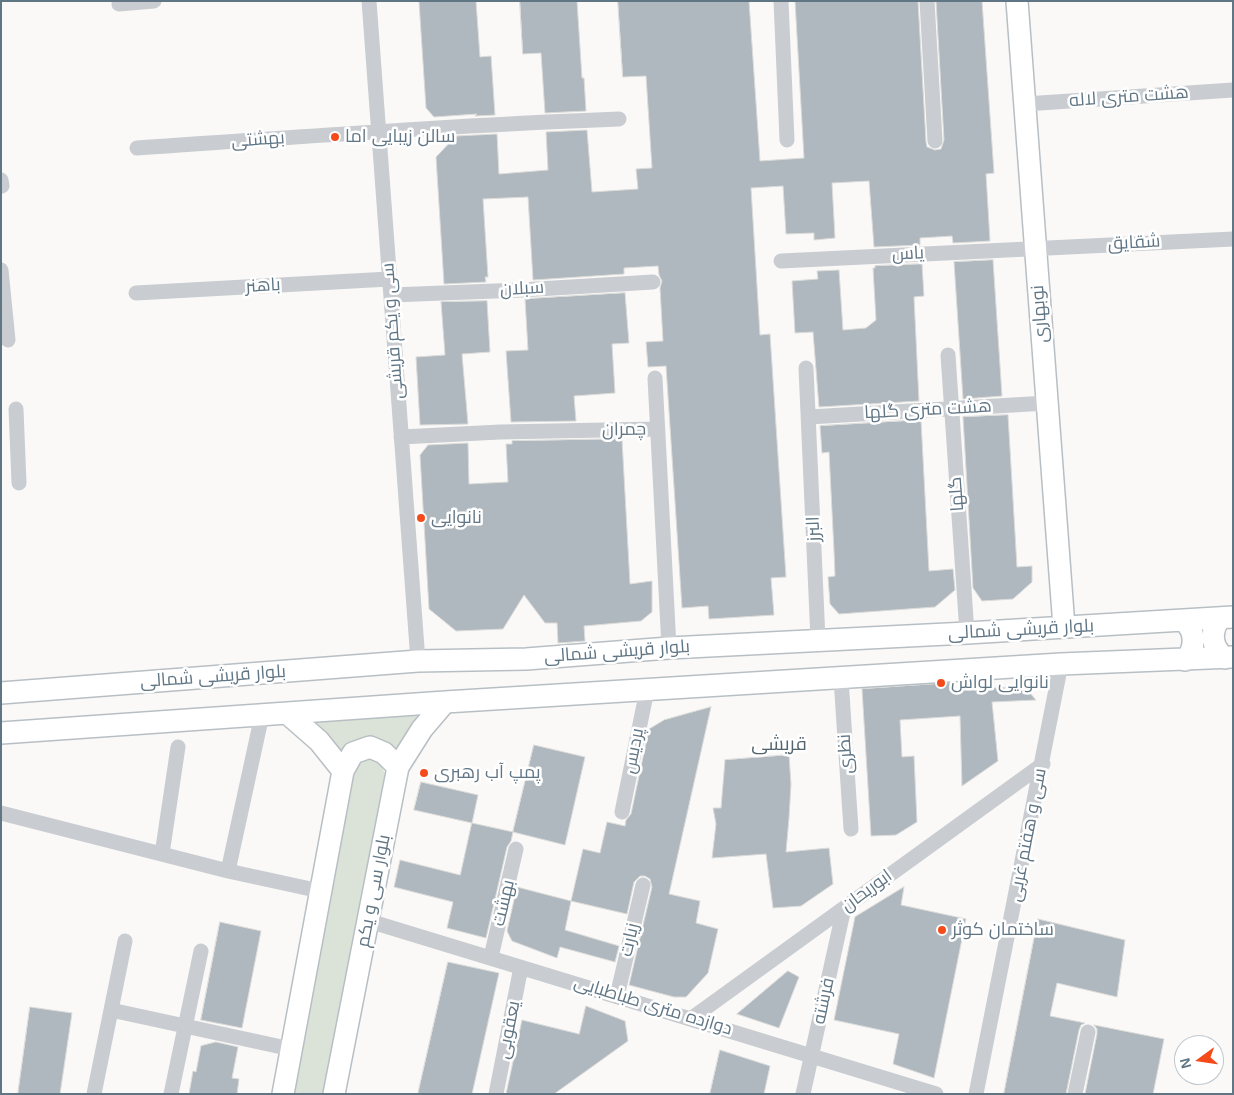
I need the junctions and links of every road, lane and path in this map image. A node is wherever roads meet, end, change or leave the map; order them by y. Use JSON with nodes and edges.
{"nodes":[{"id":1,"x":154,"y":1,"type":"edge"},
{"id":2,"x":369,"y":1,"type":"edge"},
{"id":3,"x":781,"y":1,"type":"edge"},
{"id":4,"x":927,"y":1,"type":"edge"},
{"id":5,"x":1017,"y":1,"type":"edge"},
{"id":6,"x":119,"y":4,"type":"dead end"},
{"id":7,"x":1233,"y":90,"type":"edge"},
{"id":8,"x":1025,"y":104,"type":"junction"},
{"id":9,"x":618,"y":119,"type":"dead end"},
{"id":10,"x":379,"y":131,"type":"junction"},
{"id":11,"x":787,"y":140,"type":"dead end"},
{"id":12,"x":935,"y":141,"type":"dead end"},
{"id":13,"x":138,"y":148,"type":"dead end"},
{"id":14,"x":1,"y":180,"type":"edge"},
{"id":15,"x":2,"y":186,"type":"edge"},
{"id":16,"x":1233,"y":238,"type":"edge"},
{"id":17,"x":1035,"y":247,"type":"junction"},
{"id":18,"x":781,"y":261,"type":"dead end"},
{"id":19,"x":1,"y":270,"type":"edge"},
{"id":20,"x":389,"y":279,"type":"junction"},
{"id":21,"x":653,"y":282,"type":"dead end"},
{"id":22,"x":136,"y":293,"type":"dead end"},
{"id":23,"x":2,"y":294,"type":"edge"},
{"id":24,"x":391,"y":295,"type":"junction"},
{"id":25,"x":8,"y":340,"type":"dead end"},
{"id":26,"x":948,"y":355,"type":"dead end"},
{"id":27,"x":806,"y":368,"type":"dead end"},
{"id":28,"x":655,"y":378,"type":"dead end"},
{"id":29,"x":1047,"y":403,"type":"junction"},
{"id":30,"x":16,"y":409,"type":"dead end"},
{"id":31,"x":950,"y":410,"type":"junction"},
{"id":32,"x":809,"y":417,"type":"junction"},
{"id":33,"x":657,"y":429,"type":"junction"},
{"id":34,"x":401,"y":437,"type":"junction"},
{"id":35,"x":9,"y":442,"type":"edge"},
{"id":36,"x":19,"y":484,"type":"dead end"},
{"id":37,"x":1226,"y":617,"type":"edge"},
{"id":38,"x":1184,"y":621,"type":"junction"},
{"id":39,"x":1064,"y":627,"type":"junction"},
{"id":40,"x":966,"y":633,"type":"junction"},
{"id":41,"x":818,"y":640,"type":"junction"},
{"id":42,"x":669,"y":648,"type":"junction"},
{"id":43,"x":1229,"y":657,"type":"edge"},
{"id":44,"x":1185,"y":660,"type":"junction"},
{"id":45,"x":418,"y":661,"type":"junction"},
{"id":46,"x":1061,"y":664,"type":"junction"},
{"id":47,"x":841,"y":679,"type":"junction"},
{"id":48,"x":646,"y":690,"type":"junction"},
{"id":49,"x":1,"y":693,"type":"edge"},
{"id":50,"x":445,"y":702,"type":"junction"},
{"id":51,"x":287,"y":713,"type":"junction"},
{"id":52,"x":262,"y":715,"type":"junction"},
{"id":53,"x":1,"y":732,"type":"edge"},
{"id":54,"x":178,"y":747,"type":"dead end"},
{"id":55,"x":1043,"y":764,"type":"junction"},
{"id":56,"x":398,"y":767,"type":"junction"},
{"id":57,"x":343,"y":771,"type":"junction"},
{"id":58,"x":622,"y":812,"type":"dead end"},
{"id":59,"x":1,"y":813,"type":"edge"},
{"id":60,"x":851,"y":829,"type":"dead end"},
{"id":61,"x":516,"y":849,"type":"dead end"},
{"id":62,"x":162,"y":854,"type":"junction"},
{"id":63,"x":228,"y":871,"type":"junction"},
{"id":64,"x":643,"y":885,"type":"dead end"},
{"id":65,"x":320,"y":891,"type":"junction"},
{"id":66,"x":844,"y":908,"type":"junction"},
{"id":67,"x":369,"y":921,"type":"junction"},
{"id":68,"x":125,"y":941,"type":"dead end"},
{"id":69,"x":201,"y":951,"type":"dead end"},
{"id":70,"x":491,"y":957,"type":"junction"},
{"id":71,"x":521,"y":967,"type":"junction"},
{"id":72,"x":617,"y":996,"type":"junction"},
{"id":73,"x":111,"y":1010,"type":"junction"},
{"id":74,"x":692,"y":1018,"type":"junction"},
{"id":75,"x":185,"y":1026,"type":"junction"},
{"id":76,"x":1088,"y":1032,"type":"dead end"},
{"id":77,"x":291,"y":1049,"type":"junction"},
{"id":78,"x":812,"y":1055,"type":"junction"},
{"id":79,"x":94,"y":1094,"type":"edge"},
{"id":80,"x":171,"y":1094,"type":"edge"},
{"id":81,"x":283,"y":1094,"type":"edge"},
{"id":82,"x":334,"y":1094,"type":"edge"},
{"id":83,"x":496,"y":1094,"type":"edge"},
{"id":84,"x":802,"y":1094,"type":"edge"},
{"id":85,"x":936,"y":1094,"type":"edge"},
{"id":86,"x":976,"y":1094,"type":"edge"},
{"id":87,"x":1076,"y":1094,"type":"edge"}],
"edges":[{"from":1,"to":6,"type":"street"},
{"from":2,"to":10,"type":"street","name":"سی و یکم قریشی"},
{"from":3,"to":11,"type":"street"},
{"from":4,"to":12,"type":"street"},
{"from":5,"to":8,"type":"main road","name":"نوبهاری"},
{"from":7,"to":8,"type":"street","name":"هشت متری لاله"},
{"from":8,"to":17,"type":"main road","name":"نوبهاری"},
{"from":9,"to":10,"type":"street","name":"بهشتی"},
{"from":10,"to":13,"type":"street","name":"بهشتی"},
{"from":10,"to":20,"type":"street","name":"سی و یکم قریشی"},
{"from":14,"to":15,"type":"street"},
{"from":16,"to":17,"type":"street","name":"شقایق"},
{"from":17,"to":18,"type":"street","name":"یاس"},
{"from":17,"to":29,"type":"main road","name":"نوبهاری"},
{"from":19,"to":23,"type":"street"},
{"from":20,"to":22,"type":"street","name":"باهنر"},
{"from":20,"to":24,"type":"street","name":"سی و یکم قریشی"},
{"from":21,"to":24,"type":"street","name":"سبلان"},
{"from":23,"to":25,"type":"street"},
{"from":24,"to":34,"type":"street","name":"سی و یکم قریشی"},
{"from":26,"to":31,"type":"street","name":"گلها"},
{"from":27,"to":32,"type":"street","name":"البرز"},
{"from":28,"to":33,"type":"street"},
{"from":29,"to":31,"type":"street","name":"هشت متری گلها"},
{"from":29,"to":39,"type":"main road","name":"نوبهاری"},
{"from":30,"to":35,"type":"street"},
{"from":31,"to":32,"type":"street","name":"هشت متری گلها"},
{"from":31,"to":40,"type":"street","name":"گلها"},
{"from":32,"to":41,"type":"street","name":"البرز"},
{"from":33,"to":34,"type":"street","name":"چمران"},
{"from":33,"to":42,"type":"street","name":"چمران"},
{"from":34,"to":45,"type":"street","name":"سی و یکم قریشی"},
{"from":35,"to":36,"type":"street"},
{"from":37,"to":38,"type":"main road","name":"بلوار قریشی شمالی"},
{"from":37,"to":43,"type":"main road"},
{"from":38,"to":39,"type":"main road","name":"بلوار قریشی شمالی"},
{"from":38,"to":44,"type":"main road"},
{"from":39,"to":40,"type":"main road","name":"بلوار قریشی شمالی"},
{"from":40,"to":41,"type":"main road","name":"بلوار قریشی شمالی"},
{"from":41,"to":42,"type":"main road","name":"بلوار قریشی شمالی"},
{"from":42,"to":45,"type":"main road","name":"بلوار قریشی شمالی"},
{"from":43,"to":44,"type":"main road","name":"بلوار قریشی شمالی"},
{"from":44,"to":46,"type":"main road","name":"بلوار قریشی شمالی"},
{"from":45,"to":49,"type":"main road","name":"بلوار قریشی شمالی"},
{"from":46,"to":47,"type":"main road","name":"بلوار قریشی شمالی"},
{"from":46,"to":55,"type":"street","name":"سی و هفتم غربی"},
{"from":47,"to":48,"type":"main road","name":"بلوار قریشی شمالی"},
{"from":47,"to":60,"type":"street","name":"نظری"},
{"from":48,"to":50,"type":"main road","name":"بلوار قریشی شمالی"},
{"from":48,"to":58,"type":"street","name":"پردیس"},
{"from":50,"to":51,"type":"main road","name":"بلوار قریشی شمالی"},
{"from":50,"to":56,"type":"main road","name":"بلوار سی و یکم"},
{"from":51,"to":52,"type":"main road","name":"بلوار قریشی شمالی"},
{"from":51,"to":57,"type":"main road"},
{"from":52,"to":53,"type":"main road","name":"بلوار قریشی شمالی"},
{"from":52,"to":63,"type":"street"},
{"from":54,"to":62,"type":"street"},
{"from":55,"to":66,"type":"street","name":"ابوریحان"},
{"from":55,"to":86,"type":"street","name":"سی و هفتم غربی"},
{"from":56,"to":57,"type":"main road"},
{"from":56,"to":67,"type":"main road","name":"بلوار سی و یکم"},
{"from":57,"to":65,"type":"main road"},
{"from":59,"to":62,"type":"street"},
{"from":61,"to":70,"type":"street","name":"بهشت"},
{"from":62,"to":63,"type":"street"},
{"from":63,"to":65,"type":"street"},
{"from":64,"to":72,"type":"street","name":"زیارت"},
{"from":65,"to":77,"type":"main road"},
{"from":66,"to":74,"type":"street","name":"ابوریحان"},
{"from":66,"to":78,"type":"street","name":"فرشته"},
{"from":67,"to":70,"type":"street","name":"دوازده متری طباطبایی"},
{"from":67,"to":82,"type":"main road","name":"بلوار سی و یکم"},
{"from":68,"to":73,"type":"street"},
{"from":69,"to":75,"type":"street"},
{"from":70,"to":71,"type":"street","name":"دوازده متری طباطبایی"},
{"from":71,"to":72,"type":"street","name":"دوازده متری طباطبایی"},
{"from":71,"to":83,"type":"street","name":"یعقوبی"},
{"from":72,"to":74,"type":"street","name":"دوازده متری طباطبایی"},
{"from":73,"to":75,"type":"street"},
{"from":73,"to":79,"type":"street"},
{"from":74,"to":78,"type":"street","name":"دوازده متری طباطبایی"},
{"from":75,"to":77,"type":"street"},
{"from":75,"to":80,"type":"street"},
{"from":76,"to":87,"type":"street"},
{"from":77,"to":81,"type":"main road"},
{"from":78,"to":84,"type":"street","name":"فرشته"},
{"from":78,"to":85,"type":"street","name":"دوازده متری طباطبایی"}]}
